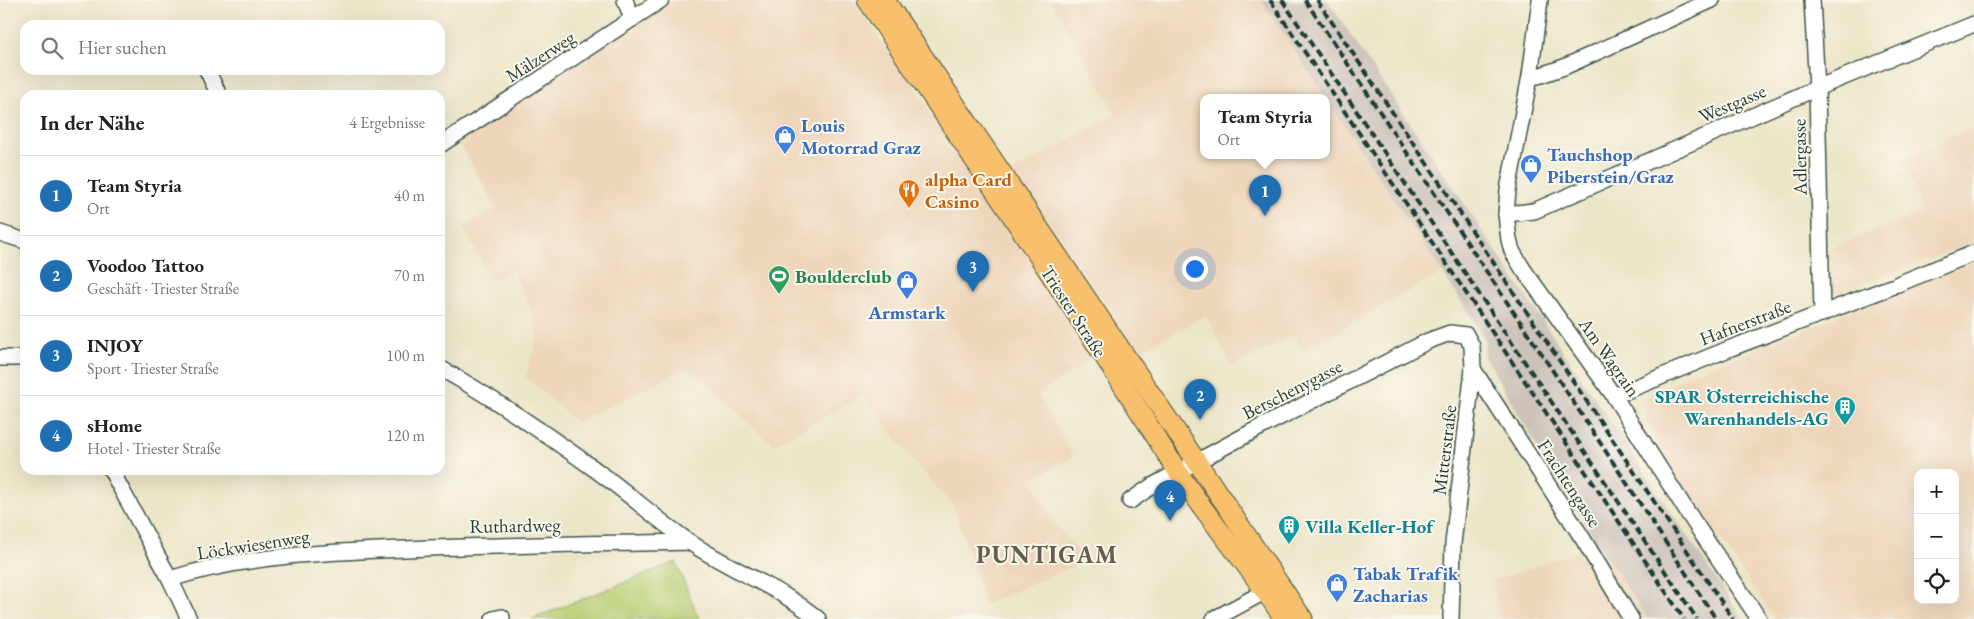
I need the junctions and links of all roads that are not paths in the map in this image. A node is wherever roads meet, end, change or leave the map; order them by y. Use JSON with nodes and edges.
{"nodes":[{"id":1,"x":625,"y":0,"type":"edge"},
{"id":2,"x":661,"y":0,"type":"edge"},
{"id":3,"x":867,"y":0,"type":"edge"},
{"id":4,"x":885,"y":0,"type":"edge"},
{"id":5,"x":1540,"y":0,"type":"edge"},
{"id":6,"x":1712,"y":0,"type":"edge"},
{"id":7,"x":1812,"y":0,"type":"edge"},
{"id":8,"x":632,"y":19,"type":"junction"},
{"id":9,"x":1974,"y":24,"type":"edge"},
{"id":10,"x":210,"y":75,"type":"edge"},
{"id":11,"x":1530,"y":76,"type":"junction"},
{"id":12,"x":1817,"y":88,"type":"junction"},
{"id":13,"x":217,"y":90,"type":"edge"},
{"id":14,"x":445,"y":142,"type":"edge"},
{"id":15,"x":1506,"y":214,"type":"junction"},
{"id":16,"x":0,"y":233,"type":"edge"},
{"id":17,"x":20,"y":239,"type":"edge"},
{"id":18,"x":1974,"y":252,"type":"edge"},
{"id":19,"x":1822,"y":314,"type":"junction"},
{"id":20,"x":1450,"y":333,"type":"joint"},
{"id":21,"x":0,"y":358,"type":"edge"},
{"id":22,"x":20,"y":358,"type":"edge"},
{"id":23,"x":1474,"y":369,"type":"junction"},
{"id":24,"x":445,"y":371,"type":"edge"},
{"id":25,"x":1614,"y":396,"type":"junction"},
{"id":26,"x":1197,"y":461,"type":"junction"},
{"id":27,"x":1178,"y":472,"type":"junction"},
{"id":28,"x":114,"y":475,"type":"edge"},
{"id":29,"x":1130,"y":501,"type":"dead end"},
{"id":30,"x":690,"y":542,"type":"junction"},
{"id":31,"x":342,"y":552,"type":"joint"},
{"id":32,"x":170,"y":579,"type":"junction"},
{"id":33,"x":1266,"y":591,"type":"junction"},
{"id":34,"x":189,"y":619,"type":"edge"},
{"id":35,"x":818,"y":619,"type":"edge"},
{"id":36,"x":1214,"y":619,"type":"edge"},
{"id":37,"x":1284,"y":619,"type":"edge"},
{"id":38,"x":1303,"y":619,"type":"edge"},
{"id":39,"x":1451,"y":619,"type":"edge"},
{"id":40,"x":1631,"y":619,"type":"edge"},
{"id":41,"x":1759,"y":619,"type":"edge"}],
"edges":[{"from":1,"to":8,"type":"street"},
{"from":2,"to":8,"type":"street","name":"Mälzerweg"},
{"from":3,"to":27,"type":"main road","name":"Triester Straße"},
{"from":4,"to":26,"type":"main road","name":"Triester Straße"},
{"from":5,"to":11,"type":"street"},
{"from":6,"to":11,"type":"street"},
{"from":7,"to":12,"type":"street","name":"Adlergasse"},
{"from":8,"to":14,"type":"street","name":"Mälzerweg"},
{"from":9,"to":12,"type":"street","name":"Westgasse"},
{"from":10,"to":13,"type":"street"},
{"from":11,"to":15,"type":"street"},
{"from":12,"to":15,"type":"street","name":"Westgasse"},
{"from":12,"to":19,"type":"street","name":"Adlergasse"},
{"from":15,"to":25,"type":"street","name":"Am Wagrain"},
{"from":16,"to":17,"type":"street"},
{"from":18,"to":19,"type":"street","name":"Hafnerstraße"},
{"from":19,"to":25,"type":"street","name":"Hafnerstraße"},
{"from":20,"to":23,"type":"street","name":"Mitterstraße"},
{"from":20,"to":26,"type":"street","name":"Berschenygasse"},
{"from":21,"to":22,"type":"street"},
{"from":23,"to":39,"type":"street","name":"Mitterstraße"},
{"from":23,"to":40,"type":"street","name":"Frachtengasse"},
{"from":24,"to":30,"type":"street"},
{"from":25,"to":41,"type":"street","name":"Am Wagrain"},
{"from":26,"to":27,"type":"street","name":"Berschenygasse"},
{"from":26,"to":38,"type":"main road","name":"Triester Straße"},
{"from":27,"to":29,"type":"street","name":"Berschenygasse"},
{"from":27,"to":33,"type":"main road","name":"Triester Straße"},
{"from":28,"to":32,"type":"street"},
{"from":30,"to":31,"type":"street","name":"Ruthardweg"},
{"from":30,"to":35,"type":"street"},
{"from":31,"to":32,"type":"street","name":"Löckwiesenweg"},
{"from":32,"to":34,"type":"street"},
{"from":33,"to":36,"type":"street"},
{"from":33,"to":37,"type":"main road","name":"Triester Straße"}]}
